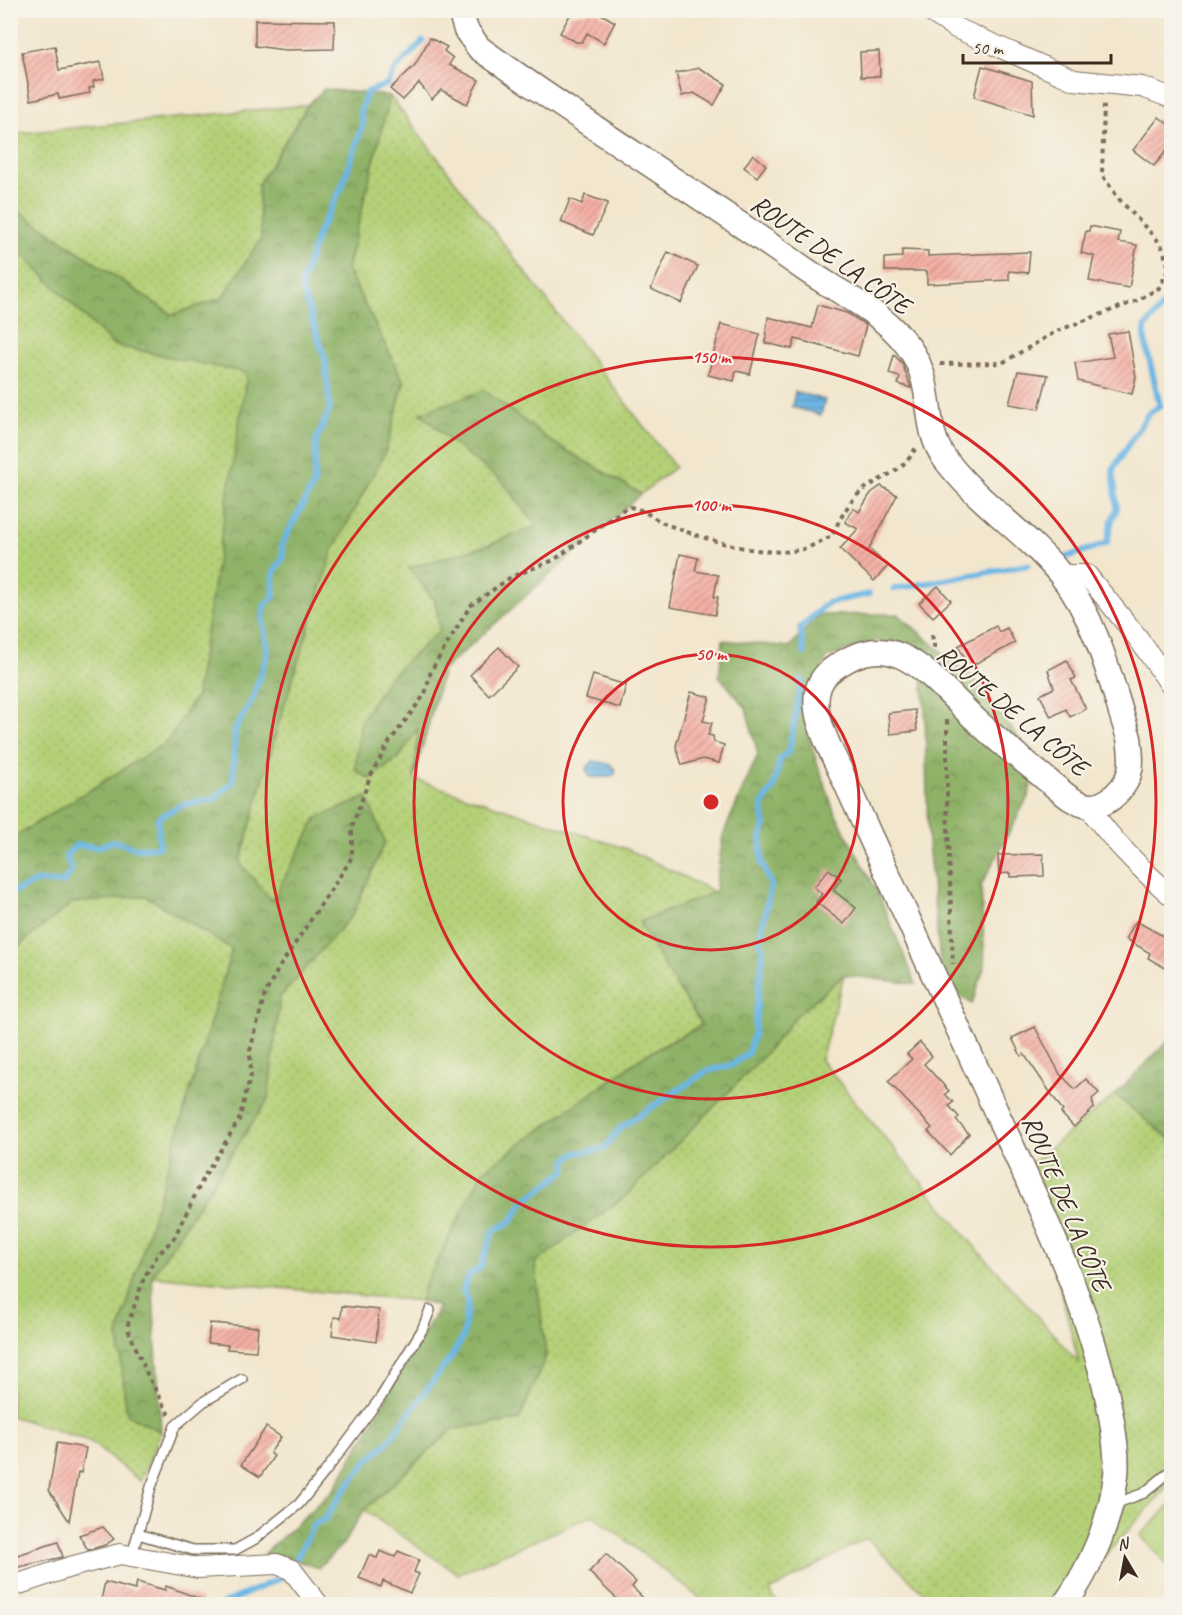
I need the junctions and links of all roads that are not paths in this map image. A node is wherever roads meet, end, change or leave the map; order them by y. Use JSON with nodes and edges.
{"nodes":[{"id":1,"x":460,"y":10,"type":"edge"},
{"id":2,"x":928,"y":10,"type":"edge"},
{"id":3,"x":1172,"y":98,"type":"edge"},
{"id":4,"x":1061,"y":575,"type":"junction"},
{"id":5,"x":1172,"y":687,"type":"edge"},
{"id":6,"x":1089,"y":806,"type":"junction"},
{"id":7,"x":1172,"y":896,"type":"edge"},
{"id":8,"x":430,"y":1310,"type":"dead end"},
{"id":9,"x":242,"y":1378,"type":"dead end"},
{"id":10,"x":1172,"y":1470,"type":"edge"},
{"id":11,"x":1110,"y":1506,"type":"junction"},
{"id":12,"x":138,"y":1534,"type":"junction"},
{"id":13,"x":132,"y":1555,"type":"junction"},
{"id":14,"x":10,"y":1587,"type":"edge"},
{"id":15,"x":1069,"y":1602,"type":"edge"},
{"id":16,"x":318,"y":1605,"type":"edge"}],
"edges":[{"from":1,"to":4,"type":"street","name":"ROUTE DE LA CÔTE"},
{"from":2,"to":3,"type":"street"},
{"from":4,"to":5,"type":"street"},
{"from":4,"to":6,"type":"street","name":"ROUTE DE LA CÔTE"},
{"from":6,"to":7,"type":"street"},
{"from":6,"to":11,"type":"street","name":"ROUTE DE LA CÔTE"},
{"from":8,"to":12,"type":"lane"},
{"from":9,"to":12,"type":"lane"},
{"from":10,"to":11,"type":"lane"},
{"from":11,"to":15,"type":"street","name":"ROUTE DE LA CÔTE"},
{"from":12,"to":13,"type":"lane"},
{"from":13,"to":14,"type":"street"},
{"from":13,"to":16,"type":"street"}]}
